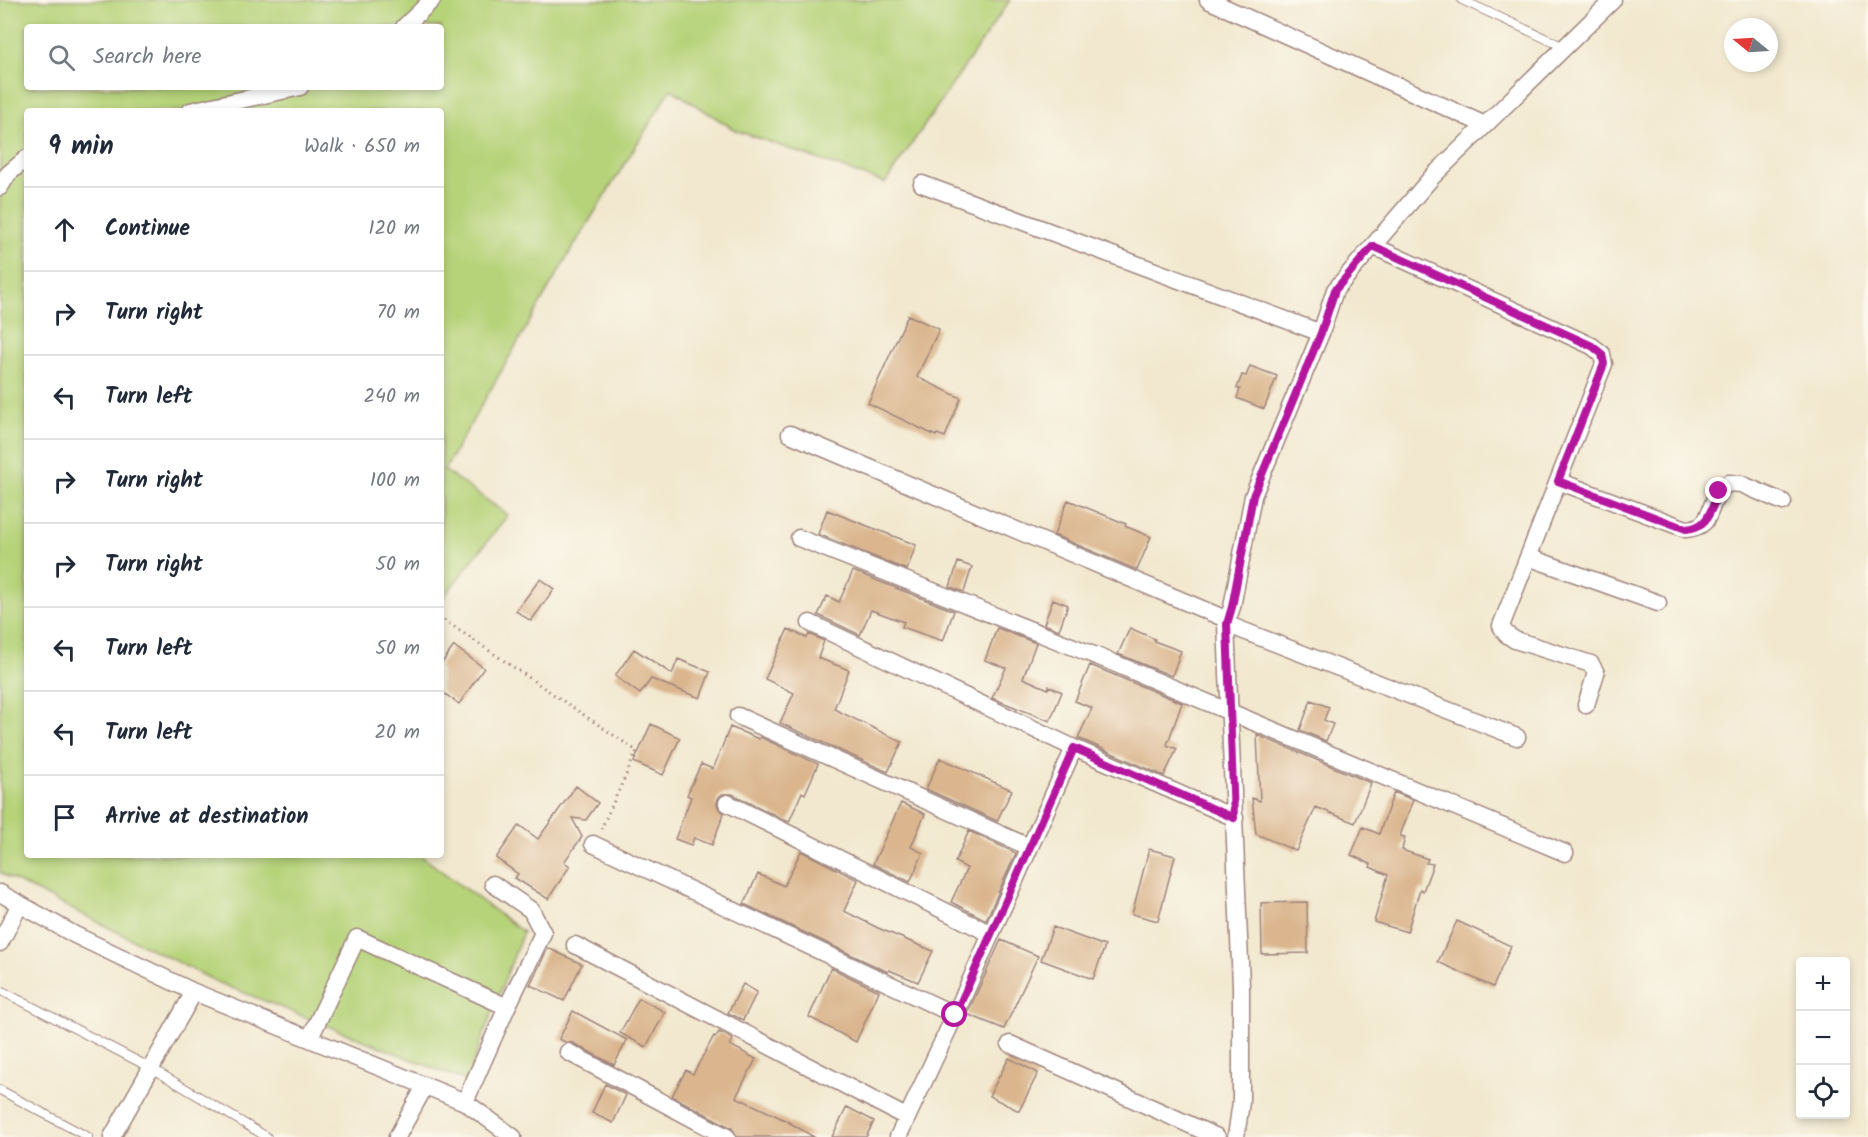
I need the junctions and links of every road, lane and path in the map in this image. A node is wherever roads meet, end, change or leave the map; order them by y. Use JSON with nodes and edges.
{"nodes":[{"id":1,"x":432,"y":0,"type":"edge"},
{"id":2,"x":1208,"y":0,"type":"edge"},
{"id":3,"x":1462,"y":0,"type":"edge"},
{"id":4,"x":1613,"y":0,"type":"edge"},
{"id":5,"x":407,"y":24,"type":"edge"},
{"id":6,"x":1564,"y":47,"type":"junction"},
{"id":7,"x":286,"y":90,"type":"edge"},
{"id":8,"x":204,"y":108,"type":"edge"},
{"id":9,"x":1485,"y":125,"type":"junction"},
{"id":10,"x":24,"y":161,"type":"edge"},
{"id":11,"x":922,"y":184,"type":"dead end"},
{"id":12,"x":0,"y":187,"type":"edge"},
{"id":13,"x":1373,"y":246,"type":"junction"},
{"id":14,"x":1321,"y":333,"type":"junction"},
{"id":15,"x":790,"y":434,"type":"dead end"},
{"id":16,"x":1558,"y":481,"type":"junction"},
{"id":17,"x":1783,"y":502,"type":"dead end"},
{"id":18,"x":799,"y":538,"type":"dead end"},
{"id":19,"x":1528,"y":557,"type":"junction"},
{"id":20,"x":1658,"y":603,"type":"dead end"},
{"id":21,"x":444,"y":620,"type":"dead end"},
{"id":22,"x":1227,"y":622,"type":"junction"},
{"id":23,"x":810,"y":623,"type":"dead end"},
{"id":24,"x":1586,"y":705,"type":"dead end"},
{"id":25,"x":1230,"y":712,"type":"junction"},
{"id":26,"x":738,"y":716,"type":"dead end"},
{"id":27,"x":1517,"y":737,"type":"dead end"},
{"id":28,"x":1074,"y":748,"type":"junction"},
{"id":29,"x":727,"y":803,"type":"dead end"},
{"id":30,"x":1234,"y":818,"type":"junction"},
{"id":31,"x":593,"y":844,"type":"joint"},
{"id":32,"x":1029,"y":847,"type":"junction"},
{"id":33,"x":1565,"y":853,"type":"dead end"},
{"id":34,"x":493,"y":884,"type":"dead end"},
{"id":35,"x":0,"y":893,"type":"edge"},
{"id":36,"x":20,"y":904,"type":"junction"},
{"id":37,"x":991,"y":934,"type":"junction"},
{"id":38,"x":0,"y":943,"type":"edge"},
{"id":39,"x":575,"y":945,"type":"dead end"},
{"id":40,"x":0,"y":990,"type":"edge"},
{"id":41,"x":194,"y":992,"type":"junction"},
{"id":42,"x":507,"y":1007,"type":"junction"},
{"id":43,"x":955,"y":1015,"type":"junction"},
{"id":44,"x":309,"y":1038,"type":"junction"},
{"id":45,"x":1010,"y":1044,"type":"dead end"},
{"id":46,"x":568,"y":1053,"type":"dead end"},
{"id":47,"x":151,"y":1068,"type":"junction"},
{"id":48,"x":426,"y":1086,"type":"junction"},
{"id":49,"x":0,"y":1089,"type":"edge"},
{"id":50,"x":465,"y":1102,"type":"junction"},
{"id":51,"x":906,"y":1117,"type":"junction"},
{"id":52,"x":88,"y":1137,"type":"edge"},
{"id":53,"x":112,"y":1137,"type":"edge"},
{"id":54,"x":267,"y":1137,"type":"edge"},
{"id":55,"x":397,"y":1137,"type":"edge"},
{"id":56,"x":513,"y":1137,"type":"edge"},
{"id":57,"x":727,"y":1137,"type":"edge"},
{"id":58,"x":898,"y":1137,"type":"edge"},
{"id":59,"x":1217,"y":1137,"type":"edge"},
{"id":60,"x":1236,"y":1137,"type":"edge"}],
"edges":[{"from":1,"to":5,"type":"street"},
{"from":2,"to":9,"type":"street"},
{"from":3,"to":6,"type":"lane"},
{"from":4,"to":6,"type":"street"},
{"from":6,"to":9,"type":"street"},
{"from":7,"to":8,"type":"street"},
{"from":9,"to":13,"type":"street"},
{"from":10,"to":12,"type":"street"},
{"from":11,"to":14,"type":"street"},
{"from":13,"to":14,"type":"street"},
{"from":13,"to":16,"type":"street"},
{"from":14,"to":22,"type":"street"},
{"from":15,"to":22,"type":"street"},
{"from":16,"to":17,"type":"street"},
{"from":16,"to":19,"type":"street"},
{"from":18,"to":25,"type":"street"},
{"from":19,"to":20,"type":"street"},
{"from":19,"to":24,"type":"street"},
{"from":21,"to":31,"type":"path"},
{"from":22,"to":25,"type":"street"},
{"from":22,"to":27,"type":"street"},
{"from":23,"to":28,"type":"street"},
{"from":25,"to":30,"type":"street"},
{"from":25,"to":33,"type":"street"},
{"from":26,"to":32,"type":"street"},
{"from":28,"to":30,"type":"street"},
{"from":28,"to":32,"type":"street"},
{"from":29,"to":37,"type":"street"},
{"from":30,"to":60,"type":"street"},
{"from":31,"to":43,"type":"street"},
{"from":32,"to":37,"type":"street"},
{"from":34,"to":42,"type":"street"},
{"from":35,"to":36,"type":"street"},
{"from":36,"to":38,"type":"street"},
{"from":36,"to":41,"type":"street"},
{"from":37,"to":43,"type":"street"},
{"from":39,"to":51,"type":"street"},
{"from":40,"to":47,"type":"lane"},
{"from":41,"to":44,"type":"street"},
{"from":41,"to":47,"type":"street"},
{"from":42,"to":44,"type":"street"},
{"from":42,"to":50,"type":"street"},
{"from":43,"to":51,"type":"street"},
{"from":44,"to":48,"type":"street"},
{"from":45,"to":59,"type":"street"},
{"from":46,"to":57,"type":"street"},
{"from":47,"to":53,"type":"street"},
{"from":47,"to":54,"type":"lane"},
{"from":48,"to":50,"type":"street"},
{"from":48,"to":55,"type":"street"},
{"from":49,"to":52,"type":"lane"},
{"from":50,"to":56,"type":"street"},
{"from":51,"to":58,"type":"street"}]}
